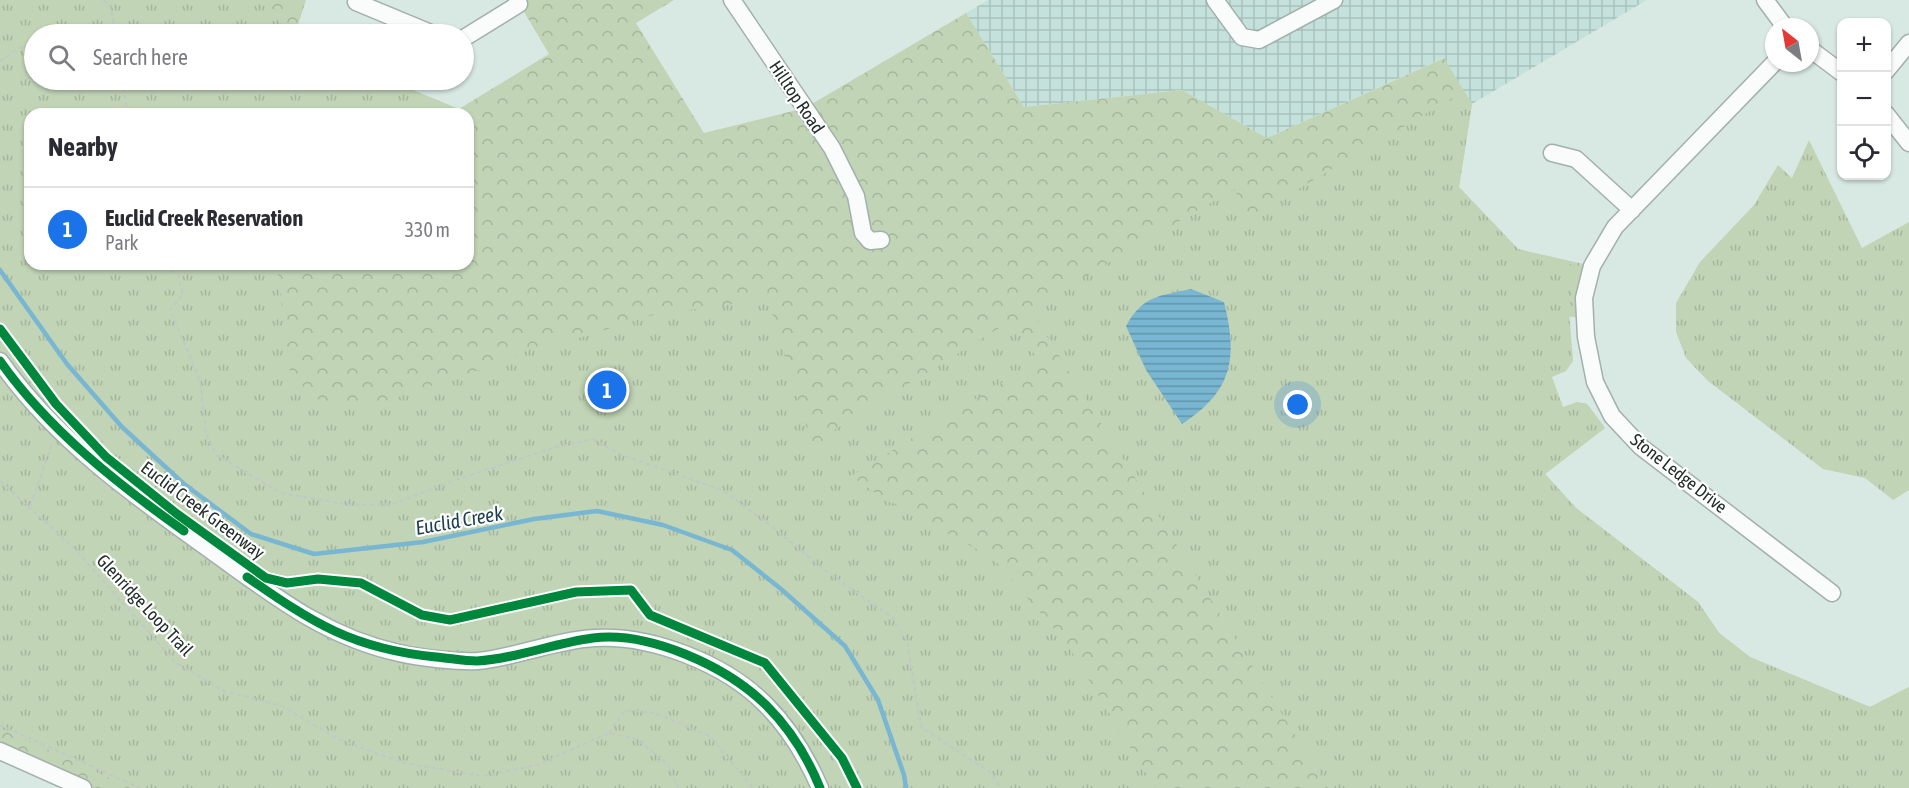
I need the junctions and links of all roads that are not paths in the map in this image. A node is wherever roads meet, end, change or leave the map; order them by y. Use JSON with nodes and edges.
{"nodes":[{"id":1,"x":357,"y":0,"type":"edge"},
{"id":2,"x":517,"y":0,"type":"edge"},
{"id":3,"x":732,"y":0,"type":"edge"},
{"id":4,"x":1215,"y":0,"type":"edge"},
{"id":5,"x":1334,"y":0,"type":"edge"},
{"id":6,"x":1765,"y":0,"type":"edge"},
{"id":7,"x":1778,"y":18,"type":"edge"},
{"id":8,"x":409,"y":24,"type":"edge"},
{"id":9,"x":474,"y":32,"type":"edge"},
{"id":10,"x":1909,"y":43,"type":"edge"},
{"id":11,"x":1819,"y":56,"type":"edge"},
{"id":12,"x":1891,"y":66,"type":"edge"},
{"id":13,"x":1765,"y":72,"type":"edge"},
{"id":14,"x":1841,"y":72,"type":"edge"},
{"id":15,"x":1891,"y":119,"type":"edge"},
{"id":16,"x":1909,"y":143,"type":"edge"},
{"id":17,"x":1552,"y":153,"type":"dead end"},
{"id":18,"x":1632,"y":210,"type":"junction"},
{"id":19,"x":881,"y":240,"type":"dead end"},
{"id":20,"x":0,"y":361,"type":"edge"},
{"id":21,"x":1832,"y":593,"type":"dead end"},
{"id":22,"x":0,"y":751,"type":"edge"},
{"id":23,"x":83,"y":788,"type":"edge"},
{"id":24,"x":820,"y":788,"type":"edge"}],
"edges":[{"from":1,"to":8,"type":"street"},
{"from":2,"to":9,"type":"street"},
{"from":3,"to":19,"type":"street","name":"Hilltop Road"},
{"from":4,"to":5,"type":"street"},
{"from":6,"to":7,"type":"street"},
{"from":10,"to":12,"type":"street"},
{"from":11,"to":14,"type":"street"},
{"from":13,"to":18,"type":"street","name":"Stone Ledge Drive"},
{"from":15,"to":16,"type":"street"},
{"from":17,"to":18,"type":"street"},
{"from":18,"to":21,"type":"street","name":"Stone Ledge Drive"},
{"from":20,"to":24,"type":"street"},
{"from":22,"to":23,"type":"street"}]}
